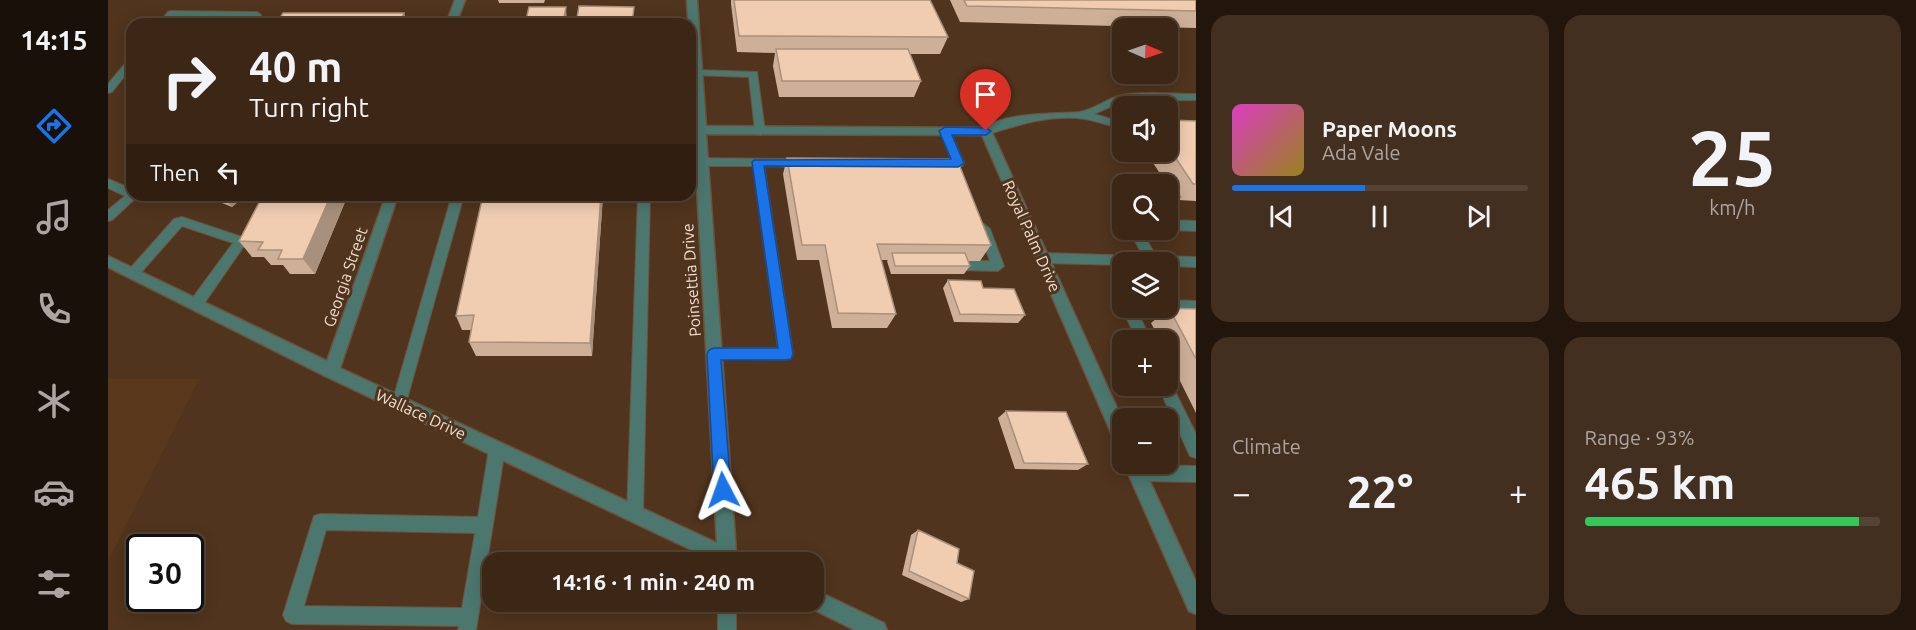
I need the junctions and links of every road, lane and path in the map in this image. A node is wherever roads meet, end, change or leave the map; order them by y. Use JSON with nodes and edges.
{"nodes":[{"id":1,"x":460,"y":0,"type":"edge"},
{"id":2,"x":692,"y":0,"type":"edge"},
{"id":3,"x":168,"y":18,"type":"edge"},
{"id":4,"x":255,"y":18,"type":"edge"},
{"id":5,"x":454,"y":18,"type":"edge"},
{"id":6,"x":692,"y":18,"type":"edge"},
{"id":7,"x":126,"y":68,"type":"edge"},
{"id":8,"x":696,"y":73,"type":"edge"},
{"id":9,"x":108,"y":90,"type":"edge"},
{"id":10,"x":1196,"y":97,"type":"edge"},
{"id":11,"x":1082,"y":115,"type":"junction"},
{"id":12,"x":1112,"y":122,"type":"edge"},
{"id":13,"x":696,"y":130,"type":"edge"},
{"id":14,"x":760,"y":131,"type":"junction"},
{"id":15,"x":945,"y":131,"type":"junction"},
{"id":16,"x":986,"y":131,"type":"junction"},
{"id":17,"x":696,"y":162,"type":"edge"},
{"id":18,"x":758,"y":162,"type":"junction"},
{"id":19,"x":817,"y":163,"type":"edge"},
{"id":20,"x":934,"y":163,"type":"edge"},
{"id":21,"x":108,"y":183,"type":"edge"},
{"id":22,"x":126,"y":191,"type":"edge"},
{"id":23,"x":126,"y":200,"type":"edge"},
{"id":24,"x":390,"y":201,"type":"edge"},
{"id":25,"x":456,"y":201,"type":"edge"},
{"id":26,"x":644,"y":201,"type":"edge"},
{"id":27,"x":978,"y":214,"type":"edge"},
{"id":28,"x":108,"y":218,"type":"edge"},
{"id":29,"x":1178,"y":225,"type":"edge"},
{"id":30,"x":1196,"y":226,"type":"edge"},
{"id":31,"x":1042,"y":258,"type":"junction"},
{"id":32,"x":1112,"y":260,"type":"edge"},
{"id":33,"x":108,"y":261,"type":"edge"},
{"id":34,"x":1178,"y":262,"type":"edge"},
{"id":35,"x":1196,"y":262,"type":"edge"},
{"id":36,"x":966,"y":266,"type":"edge"},
{"id":37,"x":132,"y":273,"type":"junction"},
{"id":38,"x":196,"y":304,"type":"junction"},
{"id":39,"x":1178,"y":305,"type":"edge"},
{"id":40,"x":1196,"y":306,"type":"edge"},
{"id":41,"x":714,"y":354,"type":"junction"},
{"id":42,"x":331,"y":371,"type":"junction"},
{"id":43,"x":1170,"y":396,"type":"edge"},
{"id":44,"x":399,"y":403,"type":"junction"},
{"id":45,"x":1112,"y":416,"type":"edge"},
{"id":46,"x":497,"y":449,"type":"junction"},
{"id":47,"x":1196,"y":451,"type":"edge"},
{"id":48,"x":1178,"y":472,"type":"edge"},
{"id":49,"x":1139,"y":474,"type":"edge"},
{"id":50,"x":1196,"y":474,"type":"edge"},
{"id":51,"x":635,"y":514,"type":"junction"},
{"id":52,"x":485,"y":525,"type":"junction"},
{"id":53,"x":712,"y":552,"type":"edge"},
{"id":54,"x":729,"y":552,"type":"edge"},
{"id":55,"x":824,"y":604,"type":"edge"},
{"id":56,"x":1196,"y":604,"type":"edge"},
{"id":57,"x":727,"y":612,"type":"edge"},
{"id":58,"x":468,"y":624,"type":"edge"},
{"id":59,"x":727,"y":630,"type":"edge"},
{"id":60,"x":877,"y":630,"type":"edge"}],
"edges":[{"from":1,"to":5,"type":"street"},
{"from":2,"to":6,"type":"street","name":"Poinsettia Drive"},
{"from":3,"to":4,"type":"lane"},
{"from":7,"to":9,"type":"lane"},
{"from":8,"to":14,"type":"lane"},
{"from":10,"to":11,"type":"lane"},
{"from":11,"to":12,"type":"lane"},
{"from":11,"to":16,"type":"lane"},
{"from":13,"to":14,"type":"street"},
{"from":14,"to":15,"type":"street"},
{"from":15,"to":16,"type":"street"},
{"from":15,"to":20,"type":"lane"},
{"from":16,"to":31,"type":"street","name":"Royal Palm Drive"},
{"from":17,"to":18,"type":"lane"},
{"from":17,"to":41,"type":"street","name":"Poinsettia Drive"},
{"from":18,"to":19,"type":"lane"},
{"from":18,"to":41,"type":"lane"},
{"from":21,"to":22,"type":"lane"},
{"from":23,"to":28,"type":"lane"},
{"from":24,"to":42,"type":"street","name":"Georgia Street"},
{"from":25,"to":44,"type":"lane"},
{"from":26,"to":51,"type":"lane"},
{"from":27,"to":36,"type":"lane"},
{"from":29,"to":30,"type":"lane"},
{"from":31,"to":32,"type":"lane"},
{"from":31,"to":45,"type":"street","name":"Royal Palm Drive"},
{"from":33,"to":37,"type":"street","name":"Wallace Drive"},
{"from":34,"to":35,"type":"lane"},
{"from":37,"to":38,"type":"street","name":"Wallace Drive"},
{"from":37,"to":38,"type":"lane"},
{"from":38,"to":42,"type":"street","name":"Wallace Drive"},
{"from":39,"to":40,"type":"lane"},
{"from":41,"to":54,"type":"street","name":"Poinsettia Drive"},
{"from":42,"to":44,"type":"street","name":"Wallace Drive"},
{"from":43,"to":47,"type":"lane"},
{"from":44,"to":46,"type":"street","name":"Wallace Drive"},
{"from":46,"to":51,"type":"street","name":"Wallace Drive"},
{"from":46,"to":52,"type":"lane"},
{"from":48,"to":50,"type":"lane"},
{"from":49,"to":56,"type":"street"},
{"from":51,"to":53,"type":"street","name":"Wallace Drive"},
{"from":52,"to":58,"type":"lane"},
{"from":52,"to":58,"type":"lane"},
{"from":55,"to":60,"type":"street"},
{"from":57,"to":59,"type":"lane"}]}
